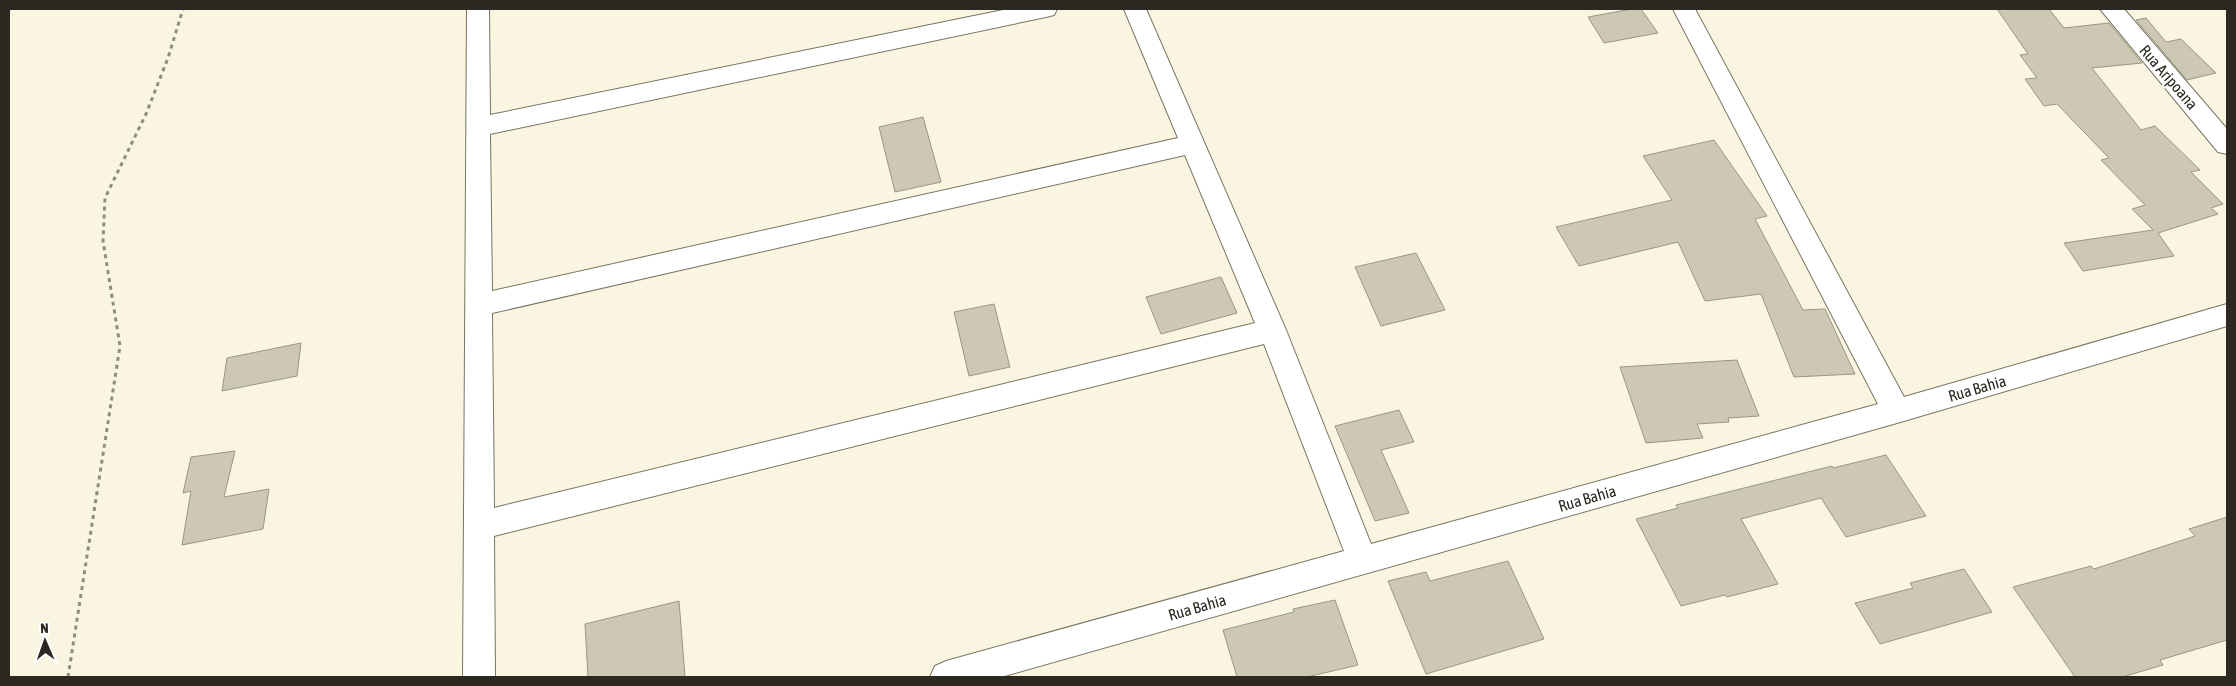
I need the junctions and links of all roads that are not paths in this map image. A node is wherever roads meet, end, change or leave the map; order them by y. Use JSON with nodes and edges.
{"nodes":[{"id":1,"x":478,"y":9,"type":"edge"},
{"id":2,"x":1046,"y":9,"type":"edge"},
{"id":3,"x":1135,"y":9,"type":"edge"},
{"id":4,"x":1684,"y":9,"type":"edge"},
{"id":5,"x":2111,"y":9,"type":"edge"},
{"id":6,"x":478,"y":127,"type":"junction"},
{"id":7,"x":1192,"y":144,"type":"junction"},
{"id":8,"x":2227,"y":144,"type":"edge"},
{"id":9,"x":479,"y":304,"type":"junction"},
{"id":10,"x":2227,"y":315,"type":"edge"},
{"id":11,"x":1272,"y":330,"type":"junction"},
{"id":12,"x":1897,"y":411,"type":"junction"},
{"id":13,"x":479,"y":526,"type":"junction"},
{"id":14,"x":1363,"y":561,"type":"junction"},
{"id":15,"x":957,"y":676,"type":"edge"},
{"id":16,"x":479,"y":677,"type":"edge"}],
"edges":[{"from":1,"to":6,"type":"street"},
{"from":2,"to":6,"type":"street"},
{"from":3,"to":7,"type":"street"},
{"from":4,"to":12,"type":"street"},
{"from":5,"to":8,"type":"street","name":"Rua Aripoana"},
{"from":6,"to":9,"type":"street"},
{"from":7,"to":9,"type":"street"},
{"from":7,"to":11,"type":"street"},
{"from":9,"to":13,"type":"street"},
{"from":10,"to":12,"type":"street","name":"Rua Bahia"},
{"from":11,"to":13,"type":"street"},
{"from":11,"to":14,"type":"street"},
{"from":12,"to":14,"type":"street","name":"Rua Bahia"},
{"from":13,"to":16,"type":"street"},
{"from":14,"to":15,"type":"street","name":"Rua Bahia"}]}
